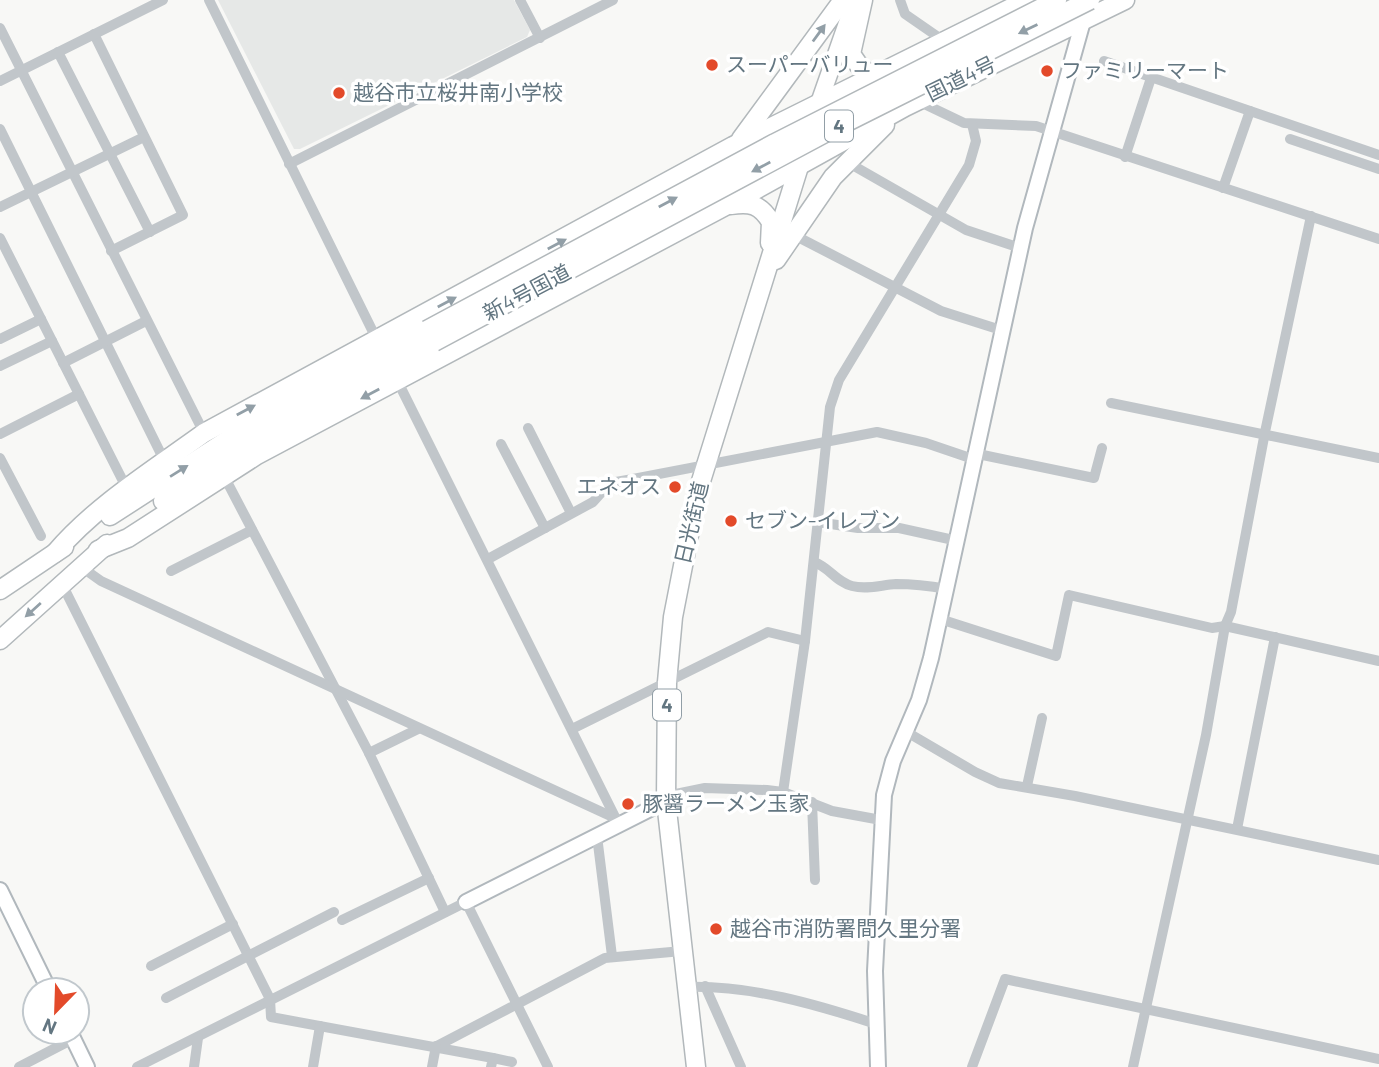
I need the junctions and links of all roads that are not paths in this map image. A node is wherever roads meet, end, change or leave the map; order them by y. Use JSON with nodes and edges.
{"nodes":[{"id":1,"x":163,"y":0,"type":"edge"},
{"id":2,"x":209,"y":0,"type":"edge"},
{"id":3,"x":520,"y":0,"type":"edge"},
{"id":4,"x":613,"y":0,"type":"edge"},
{"id":5,"x":843,"y":0,"type":"edge"},
{"id":6,"x":855,"y":0,"type":"edge"},
{"id":7,"x":863,"y":0,"type":"edge"},
{"id":8,"x":900,"y":0,"type":"edge"},
{"id":9,"x":1027,"y":0,"type":"edge"},
{"id":10,"x":1057,"y":0,"type":"edge"},
{"id":11,"x":1090,"y":0,"type":"edge"},
{"id":12,"x":1125,"y":0,"type":"edge"},
{"id":13,"x":1083,"y":20,"type":"junction"},
{"id":14,"x":0,"y":28,"type":"edge"},
{"id":15,"x":94,"y":34,"type":"junction"},
{"id":16,"x":540,"y":38,"type":"junction"},
{"id":17,"x":943,"y":41,"type":"junction"},
{"id":18,"x":58,"y":52,"type":"junction"},
{"id":19,"x":1104,"y":61,"type":"dead end"},
{"id":20,"x":21,"y":70,"type":"junction"},
{"id":21,"x":874,"y":77,"type":"junction"},
{"id":22,"x":1151,"y":78,"type":"junction"},
{"id":23,"x":0,"y":81,"type":"edge"},
{"id":24,"x":911,"y":104,"type":"junction"},
{"id":25,"x":818,"y":106,"type":"junction"},
{"id":26,"x":1250,"y":111,"type":"junction"},
{"id":27,"x":972,"y":124,"type":"junction"},
{"id":28,"x":0,"y":129,"type":"edge"},
{"id":29,"x":1051,"y":131,"type":"junction"},
{"id":30,"x":144,"y":137,"type":"junction"},
{"id":31,"x":1290,"y":139,"type":"dead end"},
{"id":32,"x":733,"y":146,"type":"junction"},
{"id":33,"x":110,"y":153,"type":"junction"},
{"id":34,"x":1379,"y":155,"type":"edge"},
{"id":35,"x":1125,"y":157,"type":"junction"},
{"id":36,"x":847,"y":162,"type":"junction"},
{"id":37,"x":289,"y":164,"type":"junction"},
{"id":38,"x":800,"y":164,"type":"junction"},
{"id":39,"x":1377,"y":169,"type":"edge"},
{"id":40,"x":72,"y":172,"type":"junction"},
{"id":41,"x":1223,"y":188,"type":"junction"},
{"id":42,"x":31,"y":192,"type":"junction"},
{"id":43,"x":629,"y":205,"type":"junction"},
{"id":44,"x":727,"y":205,"type":"junction"},
{"id":45,"x":0,"y":207,"type":"edge"},
{"id":46,"x":939,"y":213,"type":"junction"},
{"id":47,"x":1311,"y":216,"type":"junction"},
{"id":48,"x":150,"y":232,"type":"junction"},
{"id":49,"x":794,"y":235,"type":"junction"},
{"id":50,"x":0,"y":238,"type":"edge"},
{"id":51,"x":1379,"y":239,"type":"edge"},
{"id":52,"x":650,"y":246,"type":"junction"},
{"id":53,"x":1020,"y":248,"type":"junction"},
{"id":54,"x":111,"y":251,"type":"junction"},
{"id":55,"x":769,"y":268,"type":"junction"},
{"id":56,"x":497,"y":276,"type":"junction"},
{"id":57,"x":894,"y":287,"type":"junction"},
{"id":58,"x":516,"y":315,"type":"junction"},
{"id":59,"x":41,"y":319,"type":"junction"},
{"id":60,"x":146,"y":321,"type":"junction"},
{"id":61,"x":1004,"y":331,"type":"junction"},
{"id":62,"x":431,"y":336,"type":"junction"},
{"id":63,"x":0,"y":339,"type":"edge"},
{"id":64,"x":377,"y":340,"type":"junction"},
{"id":65,"x":52,"y":341,"type":"junction"},
{"id":66,"x":105,"y":341,"type":"junction"},
{"id":67,"x":63,"y":362,"type":"junction"},
{"id":68,"x":0,"y":366,"type":"edge"},
{"id":69,"x":397,"y":380,"type":"junction"},
{"id":70,"x":79,"y":394,"type":"junction"},
{"id":71,"x":1115,"y":404,"type":"dead end"},
{"id":72,"x":528,"y":428,"type":"dead end"},
{"id":73,"x":1265,"y":432,"type":"junction"},
{"id":74,"x":204,"y":433,"type":"junction"},
{"id":75,"x":0,"y":434,"type":"edge"},
{"id":76,"x":827,"y":443,"type":"junction"},
{"id":77,"x":501,"y":444,"type":"dead end"},
{"id":78,"x":1101,"y":448,"type":"dead end"},
{"id":79,"x":977,"y":457,"type":"junction"},
{"id":80,"x":0,"y":458,"type":"edge"},
{"id":81,"x":1379,"y":458,"type":"edge"},
{"id":82,"x":164,"y":462,"type":"junction"},
{"id":83,"x":705,"y":466,"type":"junction"},
{"id":84,"x":224,"y":476,"type":"junction"},
{"id":85,"x":127,"y":489,"type":"junction"},
{"id":86,"x":571,"y":513,"type":"junction"},
{"id":87,"x":817,"y":522,"type":"junction"},
{"id":88,"x":545,"y":528,"type":"junction"},
{"id":89,"x":252,"y":530,"type":"junction"},
{"id":90,"x":41,"y":536,"type":"dead end"},
{"id":91,"x":958,"y":541,"type":"junction"},
{"id":92,"x":98,"y":550,"type":"junction"},
{"id":93,"x":55,"y":553,"type":"junction"},
{"id":94,"x":488,"y":559,"type":"junction"},
{"id":95,"x":814,"y":562,"type":"junction"},
{"id":96,"x":80,"y":566,"type":"junction"},
{"id":97,"x":171,"y":571,"type":"dead end"},
{"id":98,"x":62,"y":584,"type":"junction"},
{"id":99,"x":947,"y":589,"type":"junction"},
{"id":100,"x":0,"y":590,"type":"edge"},
{"id":101,"x":940,"y":619,"type":"junction"},
{"id":102,"x":1225,"y":626,"type":"junction"},
{"id":103,"x":1275,"y":637,"type":"junction"},
{"id":104,"x":0,"y":640,"type":"edge"},
{"id":105,"x":805,"y":641,"type":"junction"},
{"id":106,"x":1379,"y":661,"type":"edge"},
{"id":107,"x":667,"y":682,"type":"junction"},
{"id":108,"x":334,"y":689,"type":"junction"},
{"id":109,"x":1042,"y":718,"type":"dead end"},
{"id":110,"x":418,"y":729,"type":"junction"},
{"id":111,"x":572,"y":729,"type":"junction"},
{"id":112,"x":905,"y":731,"type":"junction"},
{"id":113,"x":369,"y":752,"type":"junction"},
{"id":114,"x":1027,"y":786,"type":"junction"},
{"id":115,"x":783,"y":792,"type":"junction"},
{"id":116,"x":666,"y":799,"type":"junction"},
{"id":117,"x":812,"y":802,"type":"junction"},
{"id":118,"x":881,"y":820,"type":"junction"},
{"id":119,"x":1186,"y":821,"type":"junction"},
{"id":120,"x":618,"y":822,"type":"junction"},
{"id":121,"x":1237,"y":829,"type":"junction"},
{"id":122,"x":597,"y":836,"type":"junction"},
{"id":123,"x":1379,"y":860,"type":"edge"},
{"id":124,"x":429,"y":878,"type":"junction"},
{"id":125,"x":815,"y":880,"type":"dead end"},
{"id":126,"x":0,"y":890,"type":"edge"},
{"id":127,"x":466,"y":902,"type":"junction"},
{"id":128,"x":334,"y":912,"type":"dead end"},
{"id":129,"x":445,"y":912,"type":"junction"},
{"id":130,"x":342,"y":920,"type":"dead end"},
{"id":131,"x":233,"y":925,"type":"junction"},
{"id":132,"x":682,"y":951,"type":"junction"},
{"id":133,"x":248,"y":954,"type":"junction"},
{"id":134,"x":612,"y":956,"type":"junction"},
{"id":135,"x":151,"y":966,"type":"dead end"},
{"id":136,"x":42,"y":976,"type":"edge"},
{"id":137,"x":705,"y":986,"type":"junction"},
{"id":138,"x":686,"y":987,"type":"junction"},
{"id":139,"x":166,"y":998,"type":"dead end"},
{"id":140,"x":270,"y":999,"type":"junction"},
{"id":141,"x":516,"y":1003,"type":"junction"},
{"id":142,"x":1147,"y":1009,"type":"junction"},
{"id":143,"x":876,"y":1024,"type":"junction"},
{"id":144,"x":320,"y":1026,"type":"junction"},
{"id":145,"x":198,"y":1038,"type":"junction"},
{"id":146,"x":54,"y":1046,"type":"edge"},
{"id":147,"x":76,"y":1046,"type":"edge"},
{"id":148,"x":436,"y":1046,"type":"junction"},
{"id":149,"x":1379,"y":1059,"type":"edge"},
{"id":150,"x":492,"y":1062,"type":"edge"},
{"id":151,"x":512,"y":1062,"type":"dead end"},
{"id":152,"x":19,"y":1067,"type":"edge"},
{"id":153,"x":87,"y":1067,"type":"edge"},
{"id":154,"x":137,"y":1067,"type":"edge"},
{"id":155,"x":194,"y":1067,"type":"edge"},
{"id":156,"x":313,"y":1067,"type":"edge"},
{"id":157,"x":432,"y":1067,"type":"edge"},
{"id":158,"x":548,"y":1067,"type":"edge"},
{"id":159,"x":696,"y":1067,"type":"edge"},
{"id":160,"x":741,"y":1067,"type":"edge"},
{"id":161,"x":878,"y":1067,"type":"edge"},
{"id":162,"x":972,"y":1067,"type":"edge"},
{"id":163,"x":1133,"y":1067,"type":"edge"}],
"edges":[{"from":1,"to":15,"type":"street"},
{"from":2,"to":37,"type":"street"},
{"from":3,"to":16,"type":"street"},
{"from":4,"to":16,"type":"street"},
{"from":32,"to":5,"type":"highway","one_way":true},
{"from":6,"to":25,"type":"main road","name":"日光街道"},
{"from":7,"to":21,"type":"highway"},
{"from":8,"to":17,"type":"street"},
{"from":9,"to":17,"type":"highway","name":"国道4号","number":"4"},
{"from":62,"to":10,"type":"highway","name":"新4号国道","number":"4","one_way":true,"bridge":true},
{"from":11,"to":13,"type":"street"},
{"from":11,"to":62,"type":"highway","name":"新4号国道","number":"4","one_way":true,"bridge":true},
{"from":12,"to":13,"type":"highway","name":"国道4号","number":"4"},
{"from":13,"to":24,"type":"highway","name":"国道4号","number":"4"},
{"from":13,"to":29,"type":"street"},
{"from":14,"to":20,"type":"street"},
{"from":15,"to":18,"type":"street"},
{"from":15,"to":30,"type":"street"},
{"from":16,"to":37,"type":"street"},
{"from":17,"to":21,"type":"highway","name":"国道4号","number":"4"},
{"from":18,"to":20,"type":"street"},
{"from":18,"to":33,"type":"street"},
{"from":19,"to":22,"type":"street"},
{"from":20,"to":23,"type":"street"},
{"from":20,"to":40,"type":"street"},
{"from":21,"to":25,"type":"highway","name":"国道4号","number":"4"},
{"from":22,"to":26,"type":"street"},
{"from":22,"to":35,"type":"street"},
{"from":24,"to":27,"type":"street"},
{"from":24,"to":36,"type":"highway","number":"4"},
{"from":24,"to":38,"type":"highway","name":"国道4号","number":"4"},
{"from":25,"to":32,"type":"highway","name":"国道4号"},
{"from":25,"to":38,"type":"highway","name":"日光街道","number":"4"},
{"from":26,"to":34,"type":"street"},
{"from":26,"to":41,"type":"street"},
{"from":27,"to":29,"type":"street"},
{"from":27,"to":46,"type":"street"},
{"from":28,"to":42,"type":"street"},
{"from":29,"to":35,"type":"street"},
{"from":29,"to":53,"type":"street"},
{"from":30,"to":33,"type":"street"},
{"from":30,"to":48,"type":"street"},
{"from":31,"to":39,"type":"street"},
{"from":32,"to":43,"type":"highway","name":"国道4号"},
{"from":33,"to":40,"type":"street"},
{"from":33,"to":48,"type":"street"},
{"from":34,"to":39,"type":"street"},
{"from":35,"to":41,"type":"street"},
{"from":36,"to":46,"type":"street"},
{"from":36,"to":49,"type":"highway","number":"4"},
{"from":37,"to":64,"type":"street"},
{"from":38,"to":44,"type":"highway","name":"国道4号"},
{"from":38,"to":55,"type":"highway","name":"日光街道","number":"4"},
{"from":40,"to":42,"type":"street"},
{"from":40,"to":54,"type":"street"},
{"from":41,"to":47,"type":"street"},
{"from":42,"to":45,"type":"street"},
{"from":42,"to":66,"type":"street"},
{"from":43,"to":52,"type":"street"},
{"from":56,"to":43,"type":"highway","name":"国道4号","one_way":true},
{"from":44,"to":52,"type":"highway","name":"国道4号"},
{"from":44,"to":55,"type":"highway"},
{"from":46,"to":53,"type":"street"},
{"from":46,"to":57,"type":"street"},
{"from":47,"to":51,"type":"street"},
{"from":47,"to":73,"type":"street"},
{"from":48,"to":54,"type":"street"},
{"from":49,"to":55,"type":"highway","number":"4"},
{"from":49,"to":57,"type":"street"},
{"from":50,"to":59,"type":"street"},
{"from":52,"to":58,"type":"highway","name":"国道4号"},
{"from":53,"to":61,"type":"street"},
{"from":54,"to":60,"type":"street"},
{"from":55,"to":83,"type":"highway","name":"日光街道","number":"4"},
{"from":56,"to":58,"type":"street"},
{"from":64,"to":56,"type":"highway","name":"国道4号","one_way":true},
{"from":57,"to":61,"type":"street"},
{"from":57,"to":76,"type":"street"},
{"from":58,"to":69,"type":"highway","name":"国道4号"},
{"from":59,"to":63,"type":"street"},
{"from":59,"to":65,"type":"street"},
{"from":60,"to":66,"type":"street"},
{"from":60,"to":74,"type":"street"},
{"from":61,"to":79,"type":"street"},
{"from":62,"to":92,"type":"highway","name":"新4号国道","number":"4"},
{"from":93,"to":62,"type":"highway","name":"新4号国道","number":"4","one_way":true},
{"from":74,"to":64,"type":"highway","name":"国道4号","one_way":true},
{"from":65,"to":67,"type":"street"},
{"from":65,"to":68,"type":"street"},
{"from":66,"to":67,"type":"street"},
{"from":66,"to":82,"type":"street"},
{"from":67,"to":70,"type":"street"},
{"from":69,"to":84,"type":"highway","name":"国道4号","one_way":true},
{"from":69,"to":94,"type":"street"},
{"from":70,"to":75,"type":"street"},
{"from":70,"to":85,"type":"street"},
{"from":71,"to":73,"type":"street"},
{"from":72,"to":86,"type":"street"},
{"from":73,"to":81,"type":"street"},
{"from":73,"to":102,"type":"street"},
{"from":74,"to":82,"type":"highway","name":"国道4号"},
{"from":76,"to":79,"type":"street"},
{"from":76,"to":83,"type":"street"},
{"from":76,"to":87,"type":"street"},
{"from":77,"to":88,"type":"street"},
{"from":78,"to":79,"type":"street"},
{"from":79,"to":91,"type":"street"},
{"from":80,"to":90,"type":"street"},
{"from":82,"to":85,"type":"highway","name":"国道4号"},
{"from":83,"to":86,"type":"street"},
{"from":83,"to":107,"type":"highway","name":"日光街道","number":"4"},
{"from":84,"to":89,"type":"street"},
{"from":84,"to":92,"type":"highway","name":"国道4号"},
{"from":85,"to":93,"type":"highway","name":"国道4号"},
{"from":86,"to":88,"type":"street"},
{"from":87,"to":91,"type":"street"},
{"from":87,"to":95,"type":"street"},
{"from":88,"to":94,"type":"street"},
{"from":89,"to":97,"type":"street"},
{"from":89,"to":108,"type":"street"},
{"from":91,"to":99,"type":"street"},
{"from":92,"to":96,"type":"highway","name":"新4号国道","number":"4"},
{"from":93,"to":100,"type":"highway","name":"新4号国道","number":"4"},
{"from":94,"to":111,"type":"street"},
{"from":95,"to":99,"type":"street"},
{"from":95,"to":105,"type":"street"},
{"from":96,"to":98,"type":"highway","name":"新4号国道","number":"4"},
{"from":96,"to":108,"type":"street"},
{"from":98,"to":104,"type":"highway","name":"新4号国道","number":"4","one_way":true},
{"from":98,"to":131,"type":"street"},
{"from":99,"to":101,"type":"street"},
{"from":101,"to":102,"type":"street"},
{"from":101,"to":112,"type":"street"},
{"from":102,"to":103,"type":"street"},
{"from":102,"to":119,"type":"street"},
{"from":103,"to":106,"type":"street"},
{"from":103,"to":121,"type":"street"},
{"from":105,"to":107,"type":"street"},
{"from":105,"to":115,"type":"street"},
{"from":107,"to":111,"type":"street"},
{"from":107,"to":116,"type":"highway","name":"日光街道","number":"4"},
{"from":108,"to":110,"type":"street"},
{"from":108,"to":113,"type":"street"},
{"from":109,"to":114,"type":"street"},
{"from":110,"to":113,"type":"street"},
{"from":110,"to":120,"type":"street"},
{"from":111,"to":120,"type":"street"},
{"from":112,"to":114,"type":"street"},
{"from":112,"to":118,"type":"street"},
{"from":113,"to":124,"type":"street"},
{"from":114,"to":119,"type":"street"},
{"from":115,"to":116,"type":"street"},
{"from":115,"to":117,"type":"street"},
{"from":116,"to":120,"type":"street"},
{"from":116,"to":132,"type":"highway","name":"日光街道","number":"4"},
{"from":117,"to":118,"type":"street"},
{"from":117,"to":125,"type":"street"},
{"from":118,"to":143,"type":"street"},
{"from":119,"to":121,"type":"street"},
{"from":119,"to":142,"type":"street"},
{"from":120,"to":122,"type":"street"},
{"from":121,"to":123,"type":"street"},
{"from":122,"to":127,"type":"street"},
{"from":122,"to":134,"type":"street"},
{"from":124,"to":129,"type":"street"},
{"from":124,"to":130,"type":"street"},
{"from":126,"to":136,"type":"street"},
{"from":127,"to":129,"type":"street"},
{"from":127,"to":141,"type":"street"},
{"from":128,"to":133,"type":"street"},
{"from":129,"to":140,"type":"street"},
{"from":131,"to":133,"type":"street"},
{"from":131,"to":135,"type":"street"},
{"from":132,"to":134,"type":"street"},
{"from":132,"to":138,"type":"highway","name":"日光街道","number":"4"},
{"from":133,"to":139,"type":"street"},
{"from":133,"to":140,"type":"street"},
{"from":134,"to":141,"type":"street"},
{"from":137,"to":138,"type":"street"},
{"from":137,"to":143,"type":"street"},
{"from":137,"to":160,"type":"street"},
{"from":138,"to":159,"type":"highway","name":"日光街道","number":"4"},
{"from":140,"to":144,"type":"street"},
{"from":140,"to":145,"type":"street"},
{"from":141,"to":148,"type":"street"},
{"from":141,"to":158,"type":"street"},
{"from":142,"to":149,"type":"street"},
{"from":142,"to":162,"type":"street"},
{"from":142,"to":163,"type":"street"},
{"from":143,"to":161,"type":"street"},
{"from":144,"to":148,"type":"street"},
{"from":144,"to":156,"type":"street"},
{"from":145,"to":154,"type":"street"},
{"from":145,"to":155,"type":"street"},
{"from":146,"to":152,"type":"street"},
{"from":147,"to":153,"type":"street"},
{"from":148,"to":150,"type":"street"},
{"from":148,"to":157,"type":"street"},
{"from":150,"to":151,"type":"street"}]}
